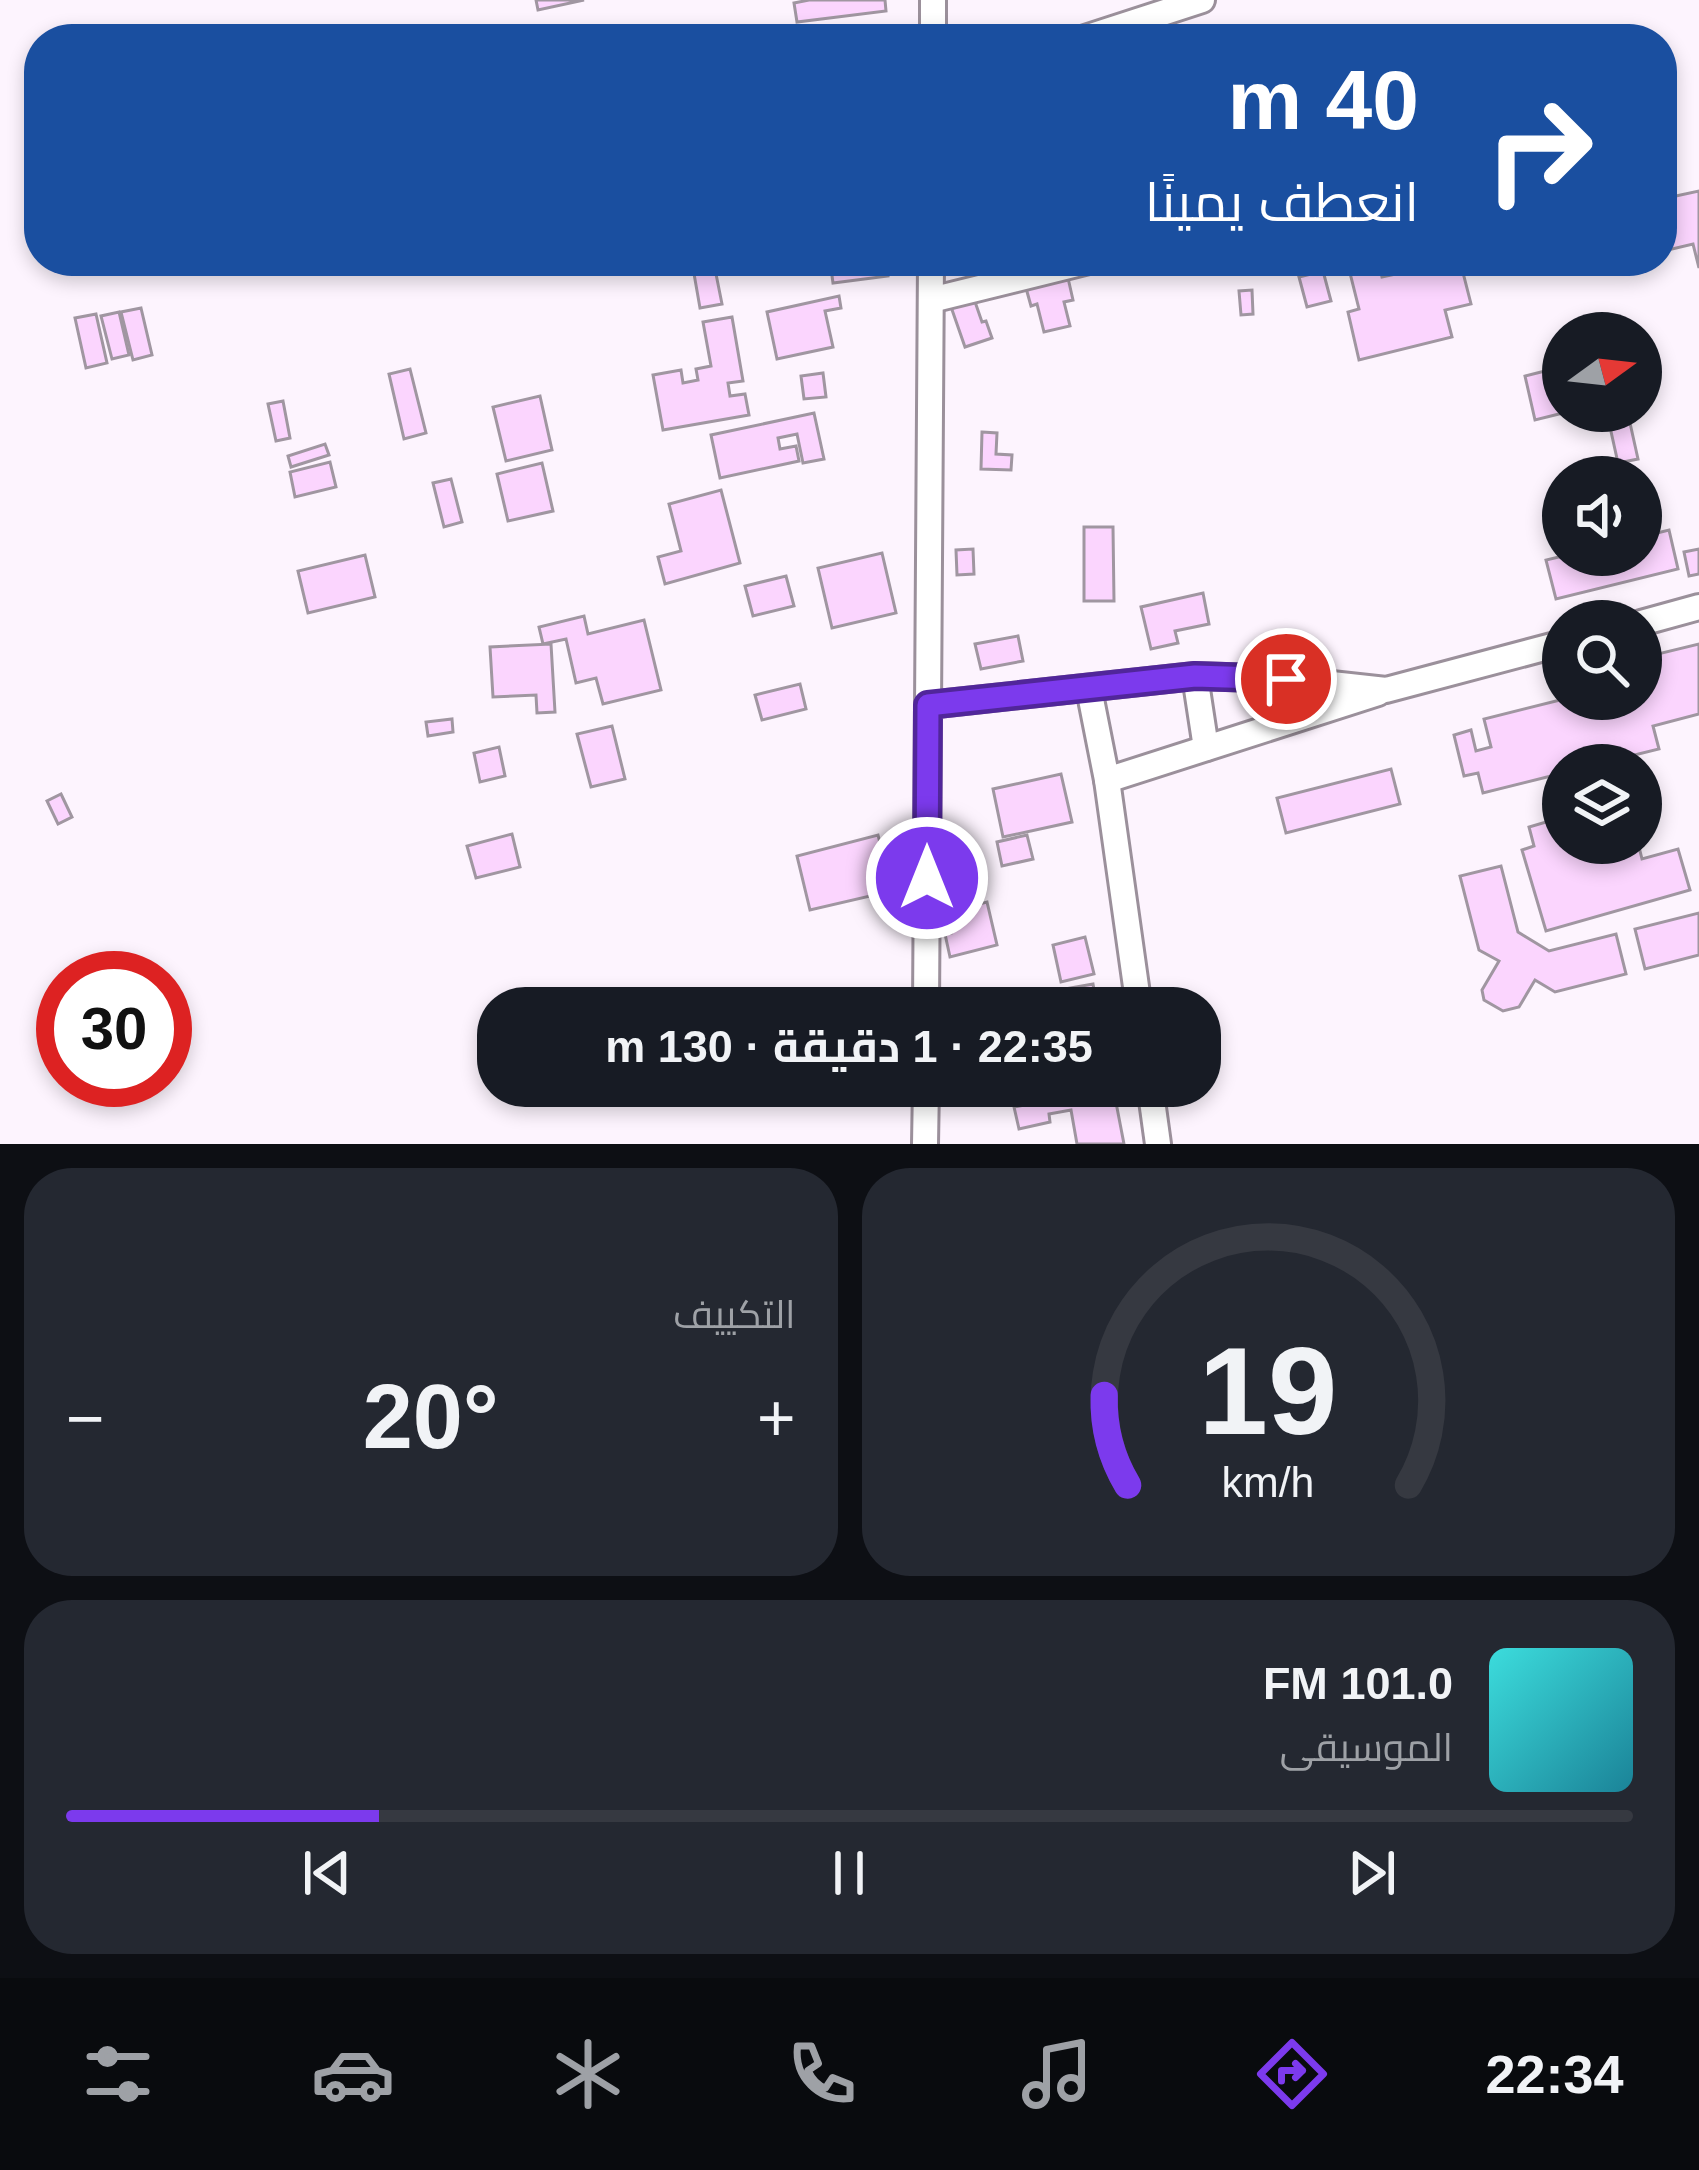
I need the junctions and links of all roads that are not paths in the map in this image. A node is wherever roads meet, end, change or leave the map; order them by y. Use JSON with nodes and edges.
{"nodes":[{"id":1,"x":1202,"y":0,"type":"edge"},
{"id":2,"x":1128,"y":24,"type":"edge"},
{"id":3,"x":931,"y":276,"type":"edge"},
{"id":4,"x":1027,"y":276,"type":"edge"},
{"id":5,"x":931,"y":299,"type":"junction"},
{"id":6,"x":1699,"y":608,"type":"edge"},
{"id":7,"x":1662,"y":618,"type":"edge"},
{"id":8,"x":1542,"y":649,"type":"edge"},
{"id":9,"x":1195,"y":676,"type":"junction"},
{"id":10,"x":1089,"y":689,"type":"junction"},
{"id":11,"x":1386,"y":690,"type":"junction"},
{"id":12,"x":928,"y":705,"type":"junction"},
{"id":13,"x":1206,"y":748,"type":"junction"},
{"id":14,"x":1107,"y":780,"type":"junction"},
{"id":15,"x":926,"y":987,"type":"edge"},
{"id":16,"x":1136,"y":987,"type":"edge"},
{"id":17,"x":926,"y":1107,"type":"edge"},
{"id":18,"x":1153,"y":1107,"type":"edge"},
{"id":19,"x":925,"y":1144,"type":"edge"},
{"id":20,"x":1158,"y":1144,"type":"edge"}],
"edges":[{"from":1,"to":2,"type":"street"},
{"from":3,"to":5,"type":"street"},
{"from":4,"to":5,"type":"street"},
{"from":5,"to":12,"type":"street"},
{"from":6,"to":7,"type":"street"},
{"from":8,"to":11,"type":"street"},
{"from":9,"to":10,"type":"street"},
{"from":9,"to":11,"type":"street"},
{"from":9,"to":13,"type":"street"},
{"from":10,"to":12,"type":"street"},
{"from":10,"to":14,"type":"street"},
{"from":11,"to":13,"type":"street"},
{"from":12,"to":15,"type":"street"},
{"from":13,"to":14,"type":"street"},
{"from":14,"to":16,"type":"street"},
{"from":17,"to":19,"type":"street"},
{"from":18,"to":20,"type":"street"}]}
